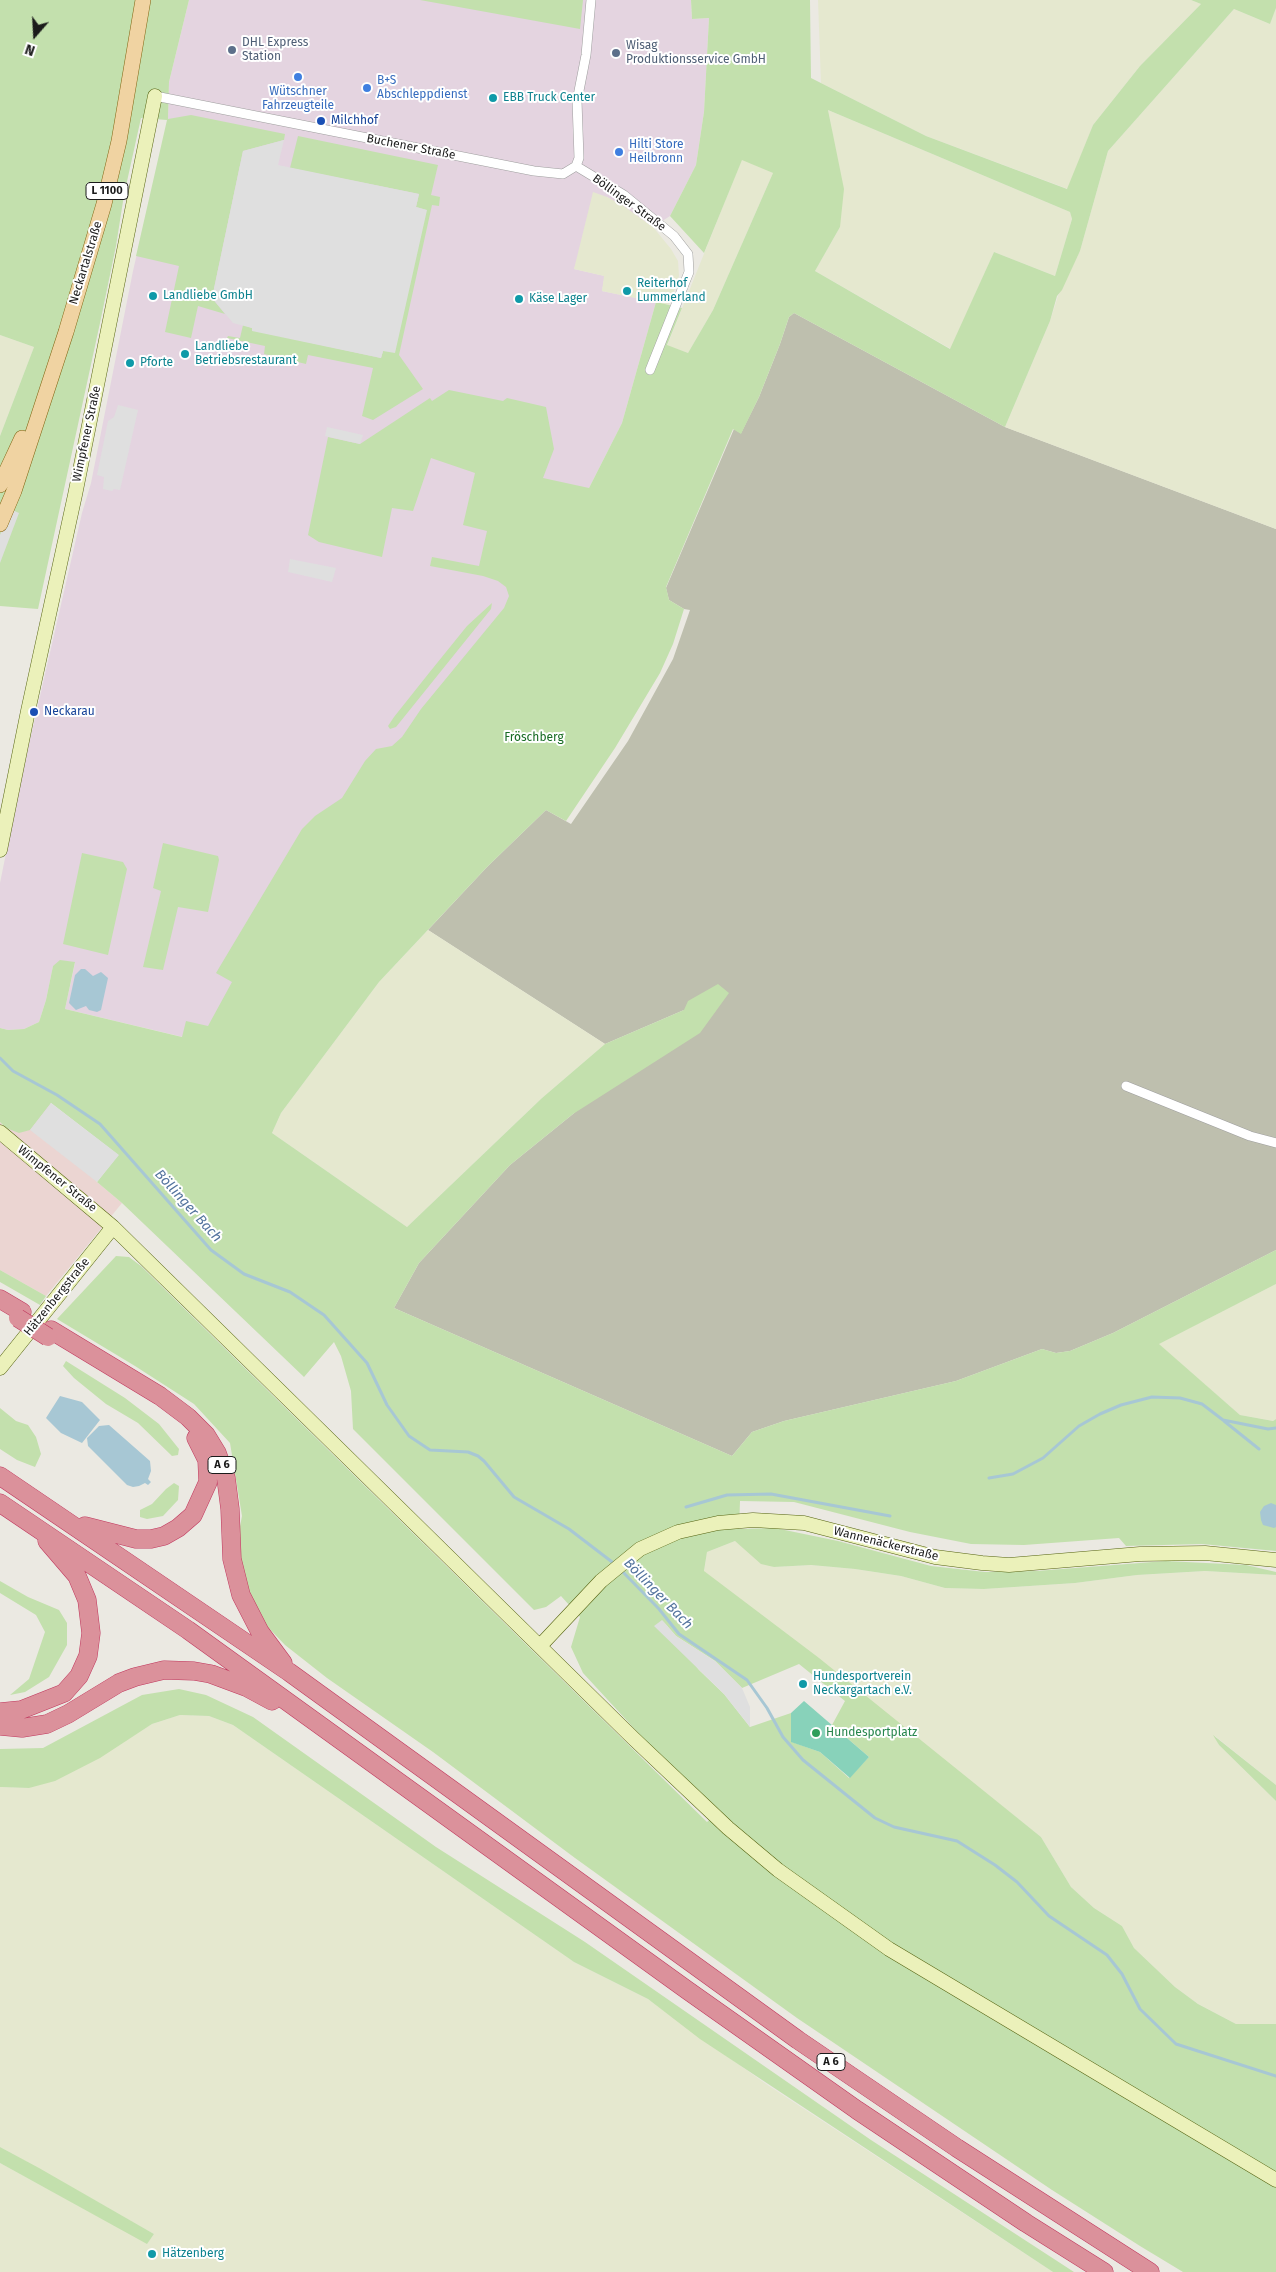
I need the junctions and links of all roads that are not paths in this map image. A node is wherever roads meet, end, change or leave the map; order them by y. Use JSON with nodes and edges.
{"nodes":[{"id":1,"x":143,"y":0,"type":"edge"},
{"id":2,"x":591,"y":0,"type":"edge"},
{"id":3,"x":155,"y":96,"type":"joint"},
{"id":4,"x":576,"y":166,"type":"junction"},
{"id":5,"x":650,"y":370,"type":"dead end"},
{"id":6,"x":50,"y":377,"type":"junction"},
{"id":7,"x":0,"y":485,"type":"edge"},
{"id":8,"x":0,"y":524,"type":"edge"},
{"id":9,"x":16,"y":771,"type":"junction"},
{"id":10,"x":0,"y":803,"type":"edge"},
{"id":11,"x":0,"y":850,"type":"edge"},
{"id":12,"x":1126,"y":1086,"type":"dead end"},
{"id":13,"x":0,"y":1132,"type":"edge"},
{"id":14,"x":1276,"y":1144,"type":"edge"},
{"id":15,"x":113,"y":1227,"type":"junction"},
{"id":16,"x":0,"y":1299,"type":"edge"},
{"id":17,"x":0,"y":1307,"type":"edge"},
{"id":18,"x":20,"y":1315,"type":"junction"},
{"id":19,"x":49,"y":1333,"type":"junction"},
{"id":20,"x":0,"y":1368,"type":"edge"},
{"id":21,"x":0,"y":1476,"type":"edge"},
{"id":22,"x":0,"y":1503,"type":"edge"},
{"id":23,"x":70,"y":1522,"type":"junction"},
{"id":24,"x":32,"y":1524,"type":"junction"},
{"id":25,"x":1276,"y":1560,"type":"edge"},
{"id":26,"x":540,"y":1646,"type":"junction"},
{"id":27,"x":289,"y":1672,"type":"junction"},
{"id":28,"x":0,"y":1712,"type":"edge"},
{"id":29,"x":322,"y":1725,"type":"junction"},
{"id":30,"x":0,"y":1726,"type":"edge"},
{"id":31,"x":1276,"y":2180,"type":"edge"},
{"id":32,"x":1104,"y":2272,"type":"edge"},
{"id":33,"x":1150,"y":2272,"type":"edge"}],
"edges":[{"from":1,"to":6,"type":"main road","name":"Neckartalstraße","number":"L 1100"},
{"from":2,"to":4,"type":"street"},
{"from":3,"to":4,"type":"street","name":"Buchener Straße"},
{"from":3,"to":9,"type":"street","name":"Wimpfener Straße"},
{"from":4,"to":5,"type":"street","name":"Böllinger Straße"},
{"from":6,"to":7,"type":"main road","name":"Neckartalstraße","number":"L 1100"},
{"from":6,"to":8,"type":"main road","name":"Neckartalstraße","number":"L 1100"},
{"from":9,"to":10,"type":"street","name":"Wimpfener Straße"},
{"from":9,"to":11,"type":"street","name":"Wimpfener Straße"},
{"from":12,"to":14,"type":"street"},
{"from":13,"to":15,"type":"street","name":"Wimpfener Straße"},
{"from":15,"to":20,"type":"street","name":"Hätzenbergstraße"},
{"from":15,"to":26,"type":"street","name":"Wimpfener Straße"},
{"from":16,"to":18,"type":"highway"},
{"from":17,"to":18,"type":"highway"},
{"from":18,"to":19,"type":"highway","bridge":true},
{"from":19,"to":23,"type":"highway"},
{"from":19,"to":27,"type":"highway","number":"A 6"},
{"from":21,"to":23,"type":"highway","number":"A 6"},
{"from":22,"to":24,"type":"highway","number":"A 6"},
{"from":23,"to":27,"type":"highway","number":"A 6"},
{"from":24,"to":28,"type":"highway"},
{"from":24,"to":29,"type":"highway","number":"A 6"},
{"from":25,"to":26,"type":"street","name":"Wannenäckerstraße"},
{"from":26,"to":31,"type":"street","name":"Wimpfener Straße"},
{"from":27,"to":33,"type":"highway","number":"A 6"},
{"from":29,"to":30,"type":"highway"},
{"from":29,"to":32,"type":"highway","number":"A 6"}]}
